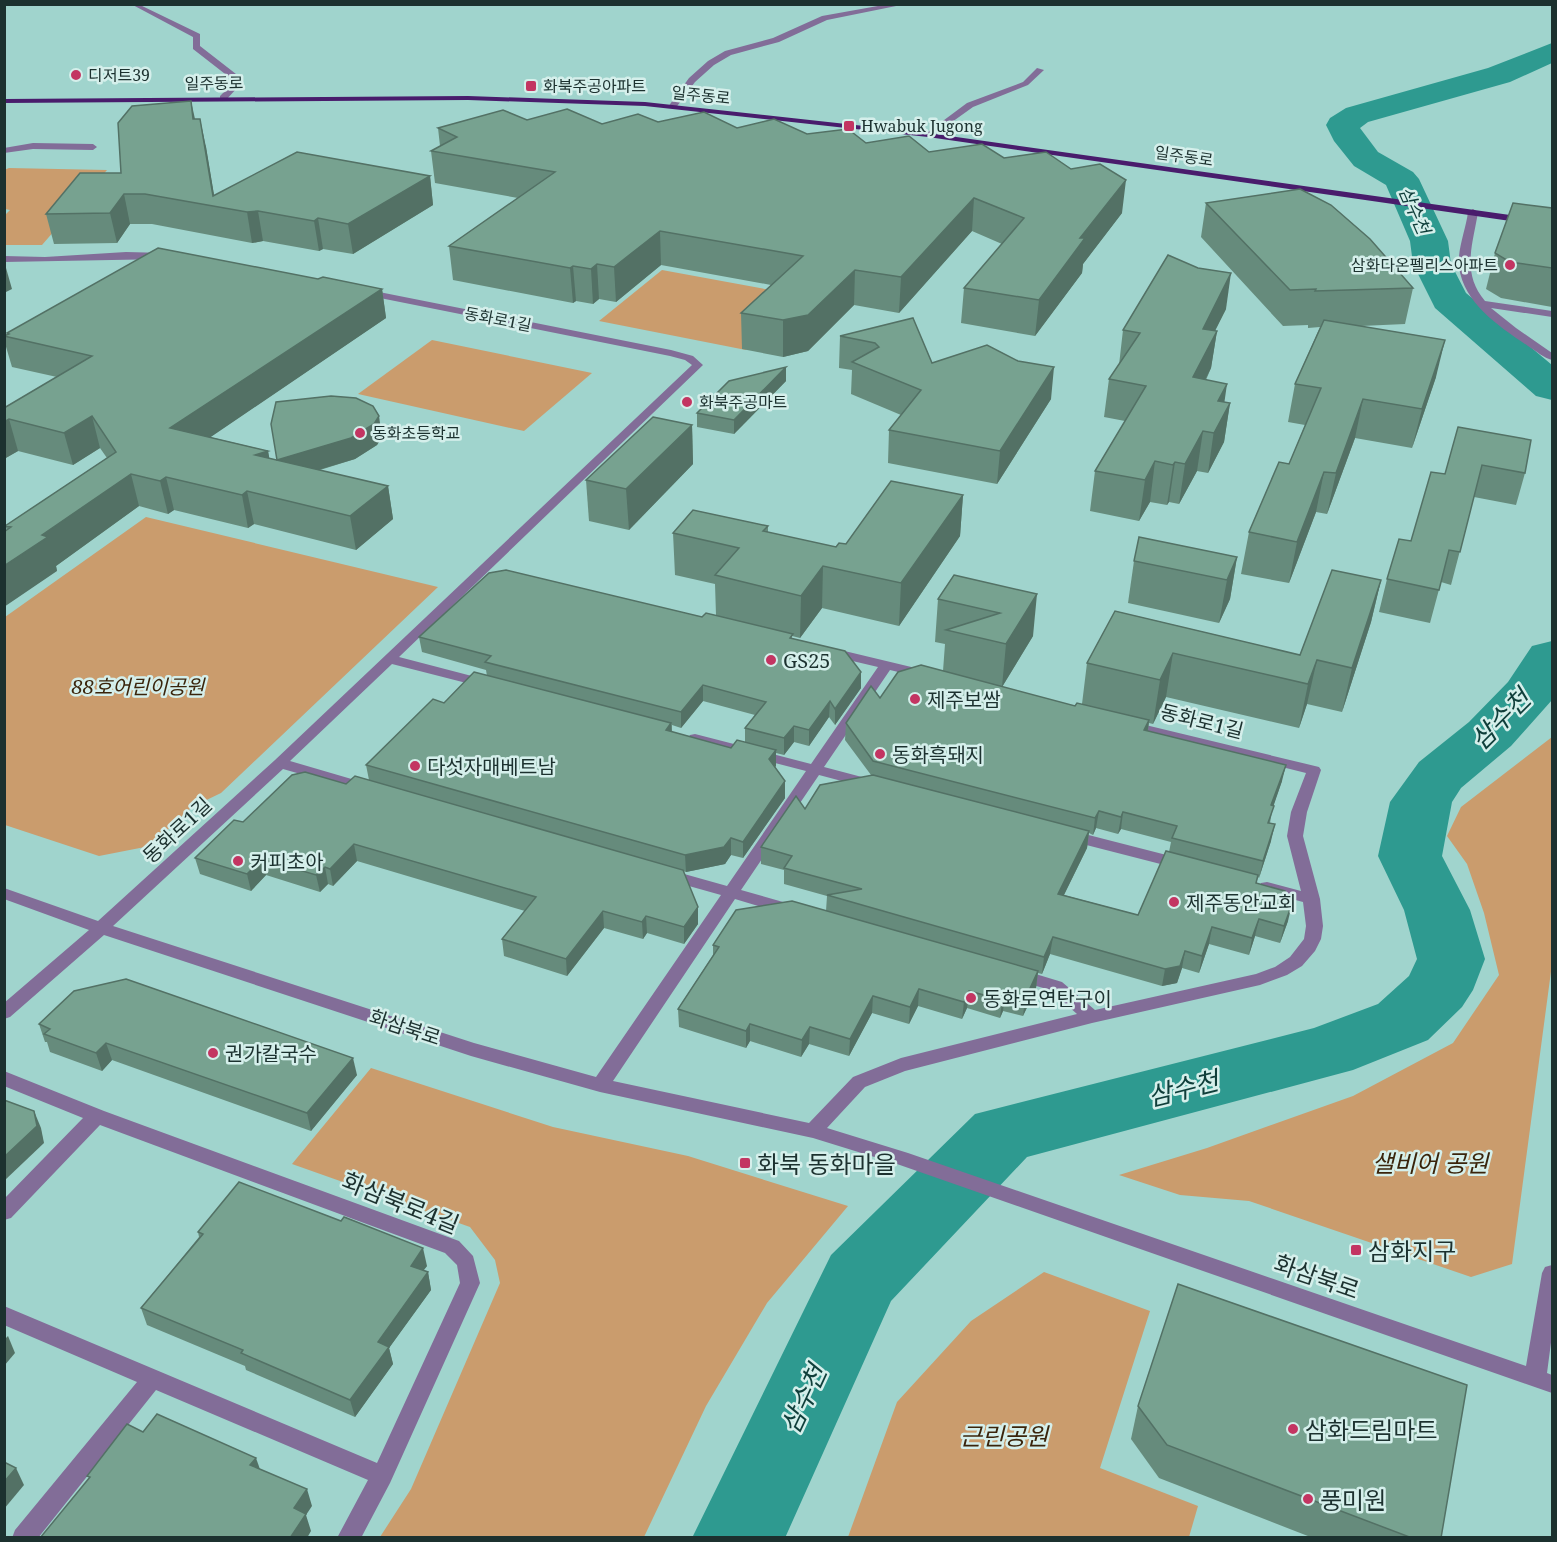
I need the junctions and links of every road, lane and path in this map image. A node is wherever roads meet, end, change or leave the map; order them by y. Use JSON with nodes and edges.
{"nodes":[{"id":1,"x":903,"y":4,"type":"edge"},
{"id":2,"x":134,"y":5,"type":"edge"},
{"id":3,"x":1040,"y":70,"type":"dead end"},
{"id":4,"x":223,"y":98,"type":"junction"},
{"id":5,"x":92,"y":100,"type":"junction"},
{"id":6,"x":4,"y":101,"type":"edge"},
{"id":7,"x":672,"y":107,"type":"junction"},
{"id":8,"x":4,"y":111,"type":"edge"},
{"id":9,"x":928,"y":135,"type":"junction"},
{"id":10,"x":93,"y":147,"type":"dead end"},
{"id":11,"x":4,"y":151,"type":"edge"},
{"id":12,"x":1473,"y":212,"type":"junction"},
{"id":13,"x":1552,"y":224,"type":"edge"},
{"id":14,"x":183,"y":257,"type":"edge"},
{"id":15,"x":4,"y":259,"type":"edge"},
{"id":16,"x":356,"y":291,"type":"edge"},
{"id":17,"x":1481,"y":303,"type":"junction"},
{"id":18,"x":1552,"y":314,"type":"edge"},
{"id":19,"x":1552,"y":357,"type":"edge"},
{"id":20,"x":817,"y":649,"type":"edge"},
{"id":21,"x":390,"y":659,"type":"junction"},
{"id":22,"x":886,"y":666,"type":"junction"},
{"id":23,"x":932,"y":677,"type":"edge"},
{"id":24,"x":505,"y":689,"type":"edge"},
{"id":25,"x":1117,"y":722,"type":"edge"},
{"id":26,"x":677,"y":734,"type":"edge"},
{"id":27,"x":280,"y":763,"type":"junction"},
{"id":28,"x":815,"y":769,"type":"junction"},
{"id":29,"x":885,"y":787,"type":"edge"},
{"id":30,"x":382,"y":792,"type":"edge"},
{"id":31,"x":1058,"y":832,"type":"edge"},
{"id":32,"x":1196,"y":868,"type":"edge"},
{"id":33,"x":652,"y":870,"type":"edge"},
{"id":34,"x":1254,"y":884,"type":"edge"},
{"id":35,"x":4,"y":893,"type":"edge"},
{"id":36,"x":731,"y":893,"type":"junction"},
{"id":37,"x":1312,"y":899,"type":"junction"},
{"id":38,"x":810,"y":915,"type":"edge"},
{"id":39,"x":101,"y":928,"type":"junction"},
{"id":40,"x":1000,"y":970,"type":"edge"},
{"id":41,"x":4,"y":1013,"type":"edge"},
{"id":42,"x":1092,"y":1017,"type":"junction"},
{"id":43,"x":4,"y":1078,"type":"edge"},
{"id":44,"x":600,"y":1085,"type":"junction"},
{"id":45,"x":97,"y":1116,"type":"junction"},
{"id":46,"x":813,"y":1131,"type":"junction"},
{"id":47,"x":4,"y":1212,"type":"edge"},
{"id":48,"x":1552,"y":1273,"type":"edge"},
{"id":49,"x":4,"y":1315,"type":"edge"},
{"id":50,"x":153,"y":1378,"type":"junction"},
{"id":51,"x":1544,"y":1381,"type":"edge"},
{"id":52,"x":382,"y":1476,"type":"junction"},
{"id":53,"x":24,"y":1538,"type":"edge"},
{"id":54,"x":348,"y":1538,"type":"edge"}],
"edges":[{"from":1,"to":7,"type":"street"},
{"from":2,"to":4,"type":"street"},
{"from":3,"to":9,"type":"street"},
{"from":4,"to":5,"type":"main road","name":"일주동로"},
{"from":4,"to":7,"type":"main road","name":"일주동로"},
{"from":5,"to":6,"type":"main road","name":"일주동로"},
{"from":5,"to":8,"type":"main road"},
{"from":7,"to":9,"type":"main road","name":"일주동로"},
{"from":9,"to":12,"type":"main road","name":"일주동로"},
{"from":10,"to":11,"type":"street"},
{"from":12,"to":13,"type":"main road"},
{"from":12,"to":17,"type":"street"},
{"from":14,"to":15,"type":"street"},
{"from":16,"to":21,"type":"street","name":"동화로1길"},
{"from":17,"to":18,"type":"street"},
{"from":17,"to":19,"type":"street"},
{"from":20,"to":22,"type":"street"},
{"from":21,"to":24,"type":"street"},
{"from":21,"to":27,"type":"street","name":"동화로1길"},
{"from":22,"to":23,"type":"street"},
{"from":22,"to":28,"type":"street"},
{"from":25,"to":37,"type":"street","name":"동화로1길"},
{"from":26,"to":28,"type":"street"},
{"from":27,"to":30,"type":"street"},
{"from":27,"to":39,"type":"street","name":"동화로1길"},
{"from":28,"to":29,"type":"street"},
{"from":28,"to":36,"type":"street"},
{"from":31,"to":32,"type":"street"},
{"from":33,"to":36,"type":"street"},
{"from":34,"to":37,"type":"street"},
{"from":35,"to":39,"type":"street","name":"화삼북로"},
{"from":36,"to":38,"type":"street"},
{"from":36,"to":44,"type":"street"},
{"from":37,"to":42,"type":"street"},
{"from":39,"to":41,"type":"street","name":"동화로1길"},
{"from":39,"to":44,"type":"street","name":"화삼북로"},
{"from":40,"to":42,"type":"street"},
{"from":42,"to":46,"type":"street"},
{"from":43,"to":45,"type":"street","name":"화삼북로4길"},
{"from":44,"to":46,"type":"street","name":"화삼북로"},
{"from":45,"to":47,"type":"street"},
{"from":45,"to":52,"type":"street","name":"화삼북로4길"},
{"from":46,"to":51,"type":"street","name":"화삼북로"},
{"from":48,"to":51,"type":"street"},
{"from":49,"to":50,"type":"street"},
{"from":50,"to":52,"type":"street"},
{"from":50,"to":53,"type":"street"},
{"from":52,"to":54,"type":"street","name":"화삼북로4길"}]}
